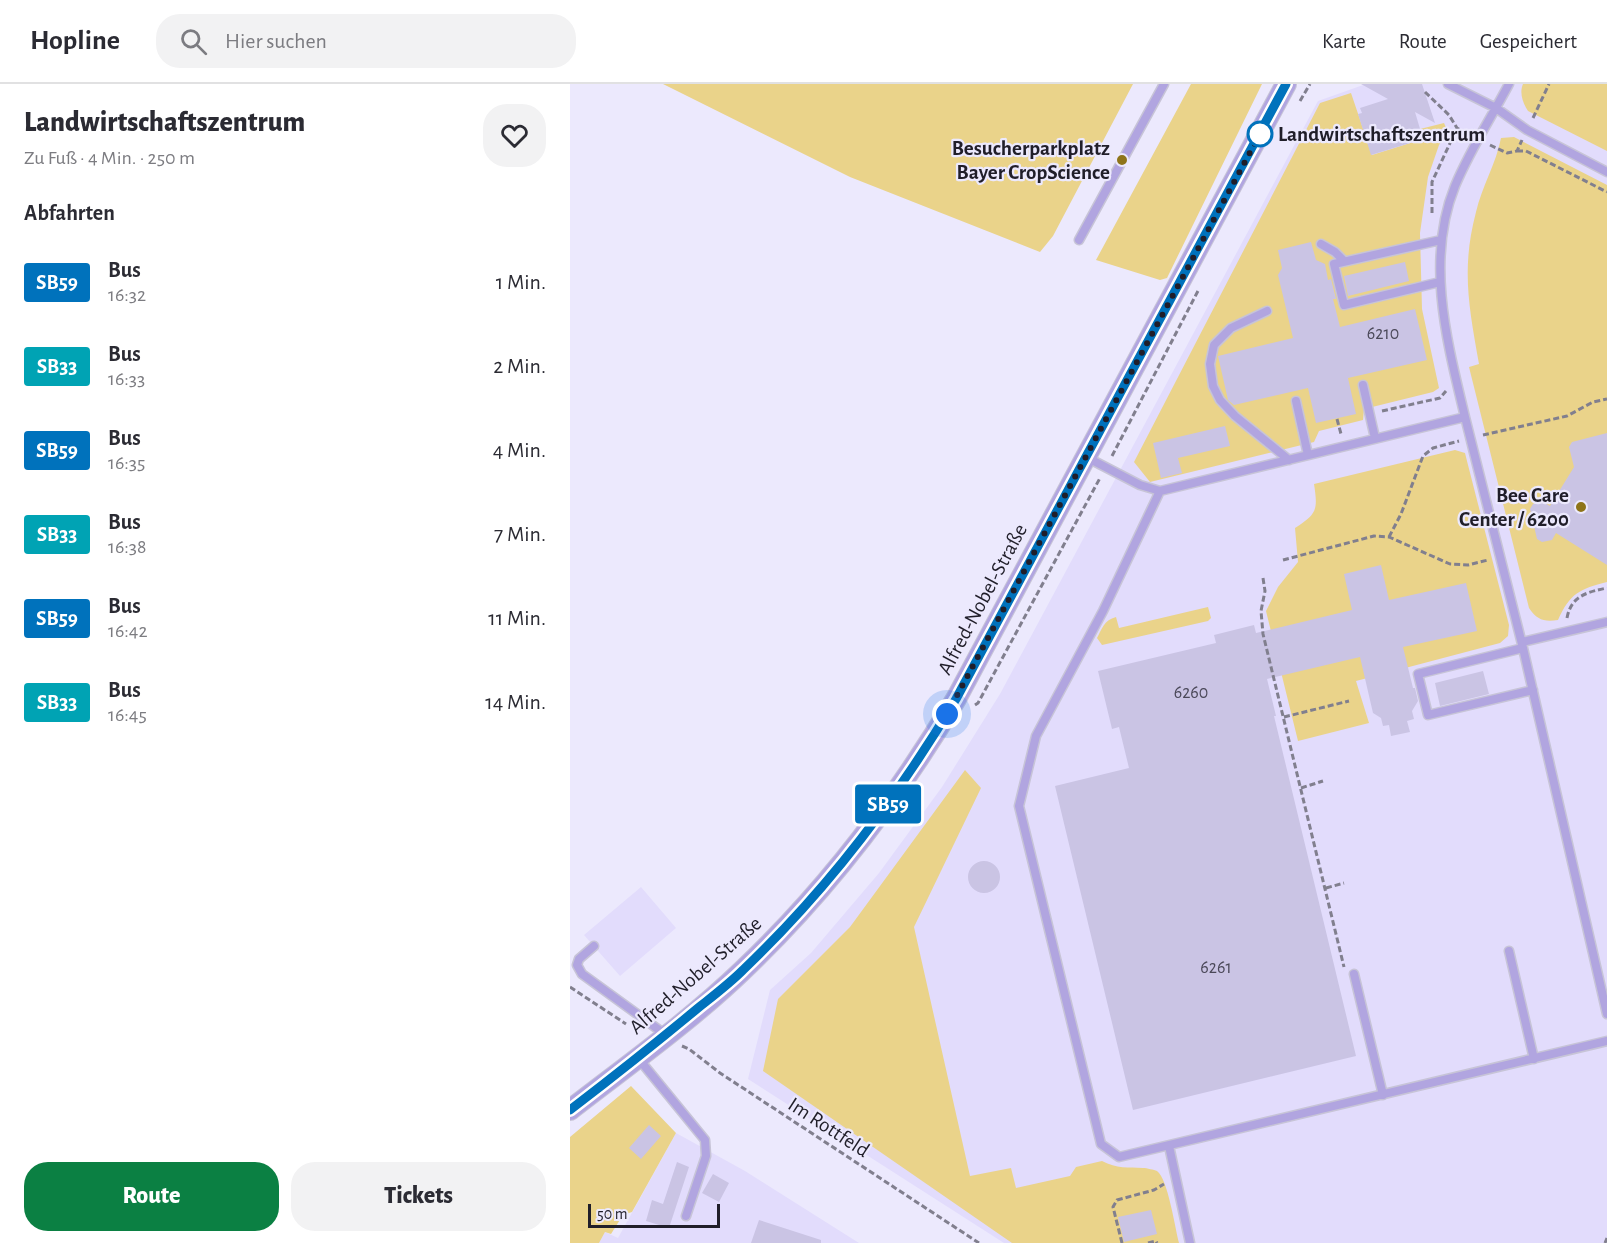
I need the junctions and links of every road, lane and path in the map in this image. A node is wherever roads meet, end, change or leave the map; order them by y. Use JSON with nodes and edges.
{"nodes":[{"id":1,"x":1164,"y":84,"type":"edge"},
{"id":2,"x":1286,"y":84,"type":"edge"},
{"id":3,"x":1448,"y":84,"type":"edge"},
{"id":4,"x":1509,"y":84,"type":"edge"},
{"id":5,"x":1496,"y":108,"type":"junction"},
{"id":6,"x":1517,"y":151,"type":"dead end"},
{"id":7,"x":1607,"y":172,"type":"edge"},
{"id":8,"x":1607,"y":192,"type":"edge"},
{"id":9,"x":1079,"y":240,"type":"dead end"},
{"id":10,"x":1440,"y":240,"type":"junction"},
{"id":11,"x":1321,"y":244,"type":"dead end"},
{"id":12,"x":1344,"y":261,"type":"junction"},
{"id":13,"x":1440,"y":282,"type":"junction"},
{"id":14,"x":1267,"y":311,"type":"dead end"},
{"id":15,"x":1363,"y":385,"type":"dead end"},
{"id":16,"x":1607,"y":399,"type":"edge"},
{"id":17,"x":1296,"y":401,"type":"dead end"},
{"id":18,"x":1465,"y":417,"type":"junction"},
{"id":19,"x":1376,"y":438,"type":"junction"},
{"id":20,"x":1469,"y":438,"type":"junction"},
{"id":21,"x":1308,"y":455,"type":"junction"},
{"id":22,"x":1086,"y":457,"type":"junction"},
{"id":23,"x":1289,"y":460,"type":"junction"},
{"id":24,"x":1160,"y":491,"type":"junction"},
{"id":25,"x":1389,"y":537,"type":"junction"},
{"id":26,"x":1500,"y":557,"type":"junction"},
{"id":27,"x":1283,"y":560,"type":"dead end"},
{"id":28,"x":1263,"y":578,"type":"dead end"},
{"id":29,"x":1607,"y":588,"type":"edge"},
{"id":30,"x":1607,"y":622,"type":"edge"},
{"id":31,"x":1565,"y":632,"type":"junction"},
{"id":32,"x":1522,"y":645,"type":"junction"},
{"id":33,"x":1533,"y":690,"type":"junction"},
{"id":34,"x":1349,"y":701,"type":"dead end"},
{"id":35,"x":1284,"y":717,"type":"junction"},
{"id":36,"x":1323,"y":781,"type":"dead end"},
{"id":37,"x":1301,"y":788,"type":"junction"},
{"id":38,"x":1344,"y":883,"type":"dead end"},
{"id":39,"x":1325,"y":888,"type":"junction"},
{"id":40,"x":594,"y":946,"type":"dead end"},
{"id":41,"x":1509,"y":951,"type":"dead end"},
{"id":42,"x":1354,"y":974,"type":"joint"},
{"id":43,"x":1607,"y":1014,"type":"edge"},
{"id":44,"x":664,"y":1037,"type":"junction"},
{"id":45,"x":1607,"y":1041,"type":"edge"},
{"id":46,"x":637,"y":1058,"type":"junction"},
{"id":47,"x":1534,"y":1059,"type":"junction"},
{"id":48,"x":1383,"y":1095,"type":"junction"},
{"id":49,"x":570,"y":1110,"type":"edge"},
{"id":50,"x":1168,"y":1146,"type":"junction"},
{"id":51,"x":1175,"y":1177,"type":"junction"},
{"id":52,"x":686,"y":1216,"type":"dead end"},
{"id":53,"x":1607,"y":1238,"type":"edge"},
{"id":54,"x":979,"y":1243,"type":"edge"},
{"id":55,"x":1122,"y":1243,"type":"edge"},
{"id":56,"x":1148,"y":1243,"type":"edge"},
{"id":57,"x":1156,"y":1243,"type":"edge"},
{"id":58,"x":1190,"y":1243,"type":"edge"},
{"id":59,"x":1605,"y":1243,"type":"edge"}],
"edges":[{"from":1,"to":9,"type":"lane"},
{"from":2,"to":22,"type":"street","name":"Alfred-Nobel-Straße"},
{"from":3,"to":5,"type":"lane"},
{"from":4,"to":5,"type":"lane"},
{"from":5,"to":7,"type":"lane"},
{"from":5,"to":10,"type":"lane"},
{"from":6,"to":8,"type":"path"},
{"from":10,"to":12,"type":"lane"},
{"from":10,"to":13,"type":"lane"},
{"from":11,"to":12,"type":"lane"},
{"from":12,"to":13,"type":"lane"},
{"from":13,"to":18,"type":"lane"},
{"from":14,"to":23,"type":"lane"},
{"from":15,"to":19,"type":"lane"},
{"from":16,"to":20,"type":"path"},
{"from":17,"to":21,"type":"lane"},
{"from":18,"to":19,"type":"lane"},
{"from":18,"to":20,"type":"lane"},
{"from":19,"to":21,"type":"lane"},
{"from":20,"to":25,"type":"path"},
{"from":20,"to":26,"type":"lane"},
{"from":21,"to":23,"type":"lane"},
{"from":22,"to":24,"type":"lane"},
{"from":22,"to":44,"type":"street","name":"Alfred-Nobel-Straße"},
{"from":23,"to":24,"type":"lane"},
{"from":24,"to":50,"type":"lane"},
{"from":25,"to":26,"type":"path"},
{"from":25,"to":27,"type":"path"},
{"from":26,"to":32,"type":"lane"},
{"from":28,"to":35,"type":"path"},
{"from":29,"to":31,"type":"path"},
{"from":30,"to":31,"type":"lane"},
{"from":31,"to":32,"type":"lane"},
{"from":32,"to":33,"type":"lane"},
{"from":32,"to":33,"type":"lane"},
{"from":33,"to":43,"type":"lane"},
{"from":34,"to":35,"type":"path"},
{"from":35,"to":37,"type":"path"},
{"from":36,"to":37,"type":"path"},
{"from":37,"to":39,"type":"path"},
{"from":38,"to":39,"type":"path"},
{"from":39,"to":42,"type":"path"},
{"from":40,"to":44,"type":"lane"},
{"from":41,"to":47,"type":"lane"},
{"from":42,"to":48,"type":"lane"},
{"from":44,"to":46,"type":"street","name":"Alfred-Nobel-Straße"},
{"from":44,"to":54,"type":"path","name":"Im Rottfeld"},
{"from":45,"to":47,"type":"lane"},
{"from":46,"to":49,"type":"street","name":"Alfred-Nobel-Straße"},
{"from":46,"to":52,"type":"lane"},
{"from":47,"to":48,"type":"lane"},
{"from":48,"to":50,"type":"lane"},
{"from":50,"to":51,"type":"lane"},
{"from":51,"to":55,"type":"path"},
{"from":51,"to":58,"type":"lane"},
{"from":53,"to":59,"type":"path"},
{"from":56,"to":57,"type":"path"}]}
